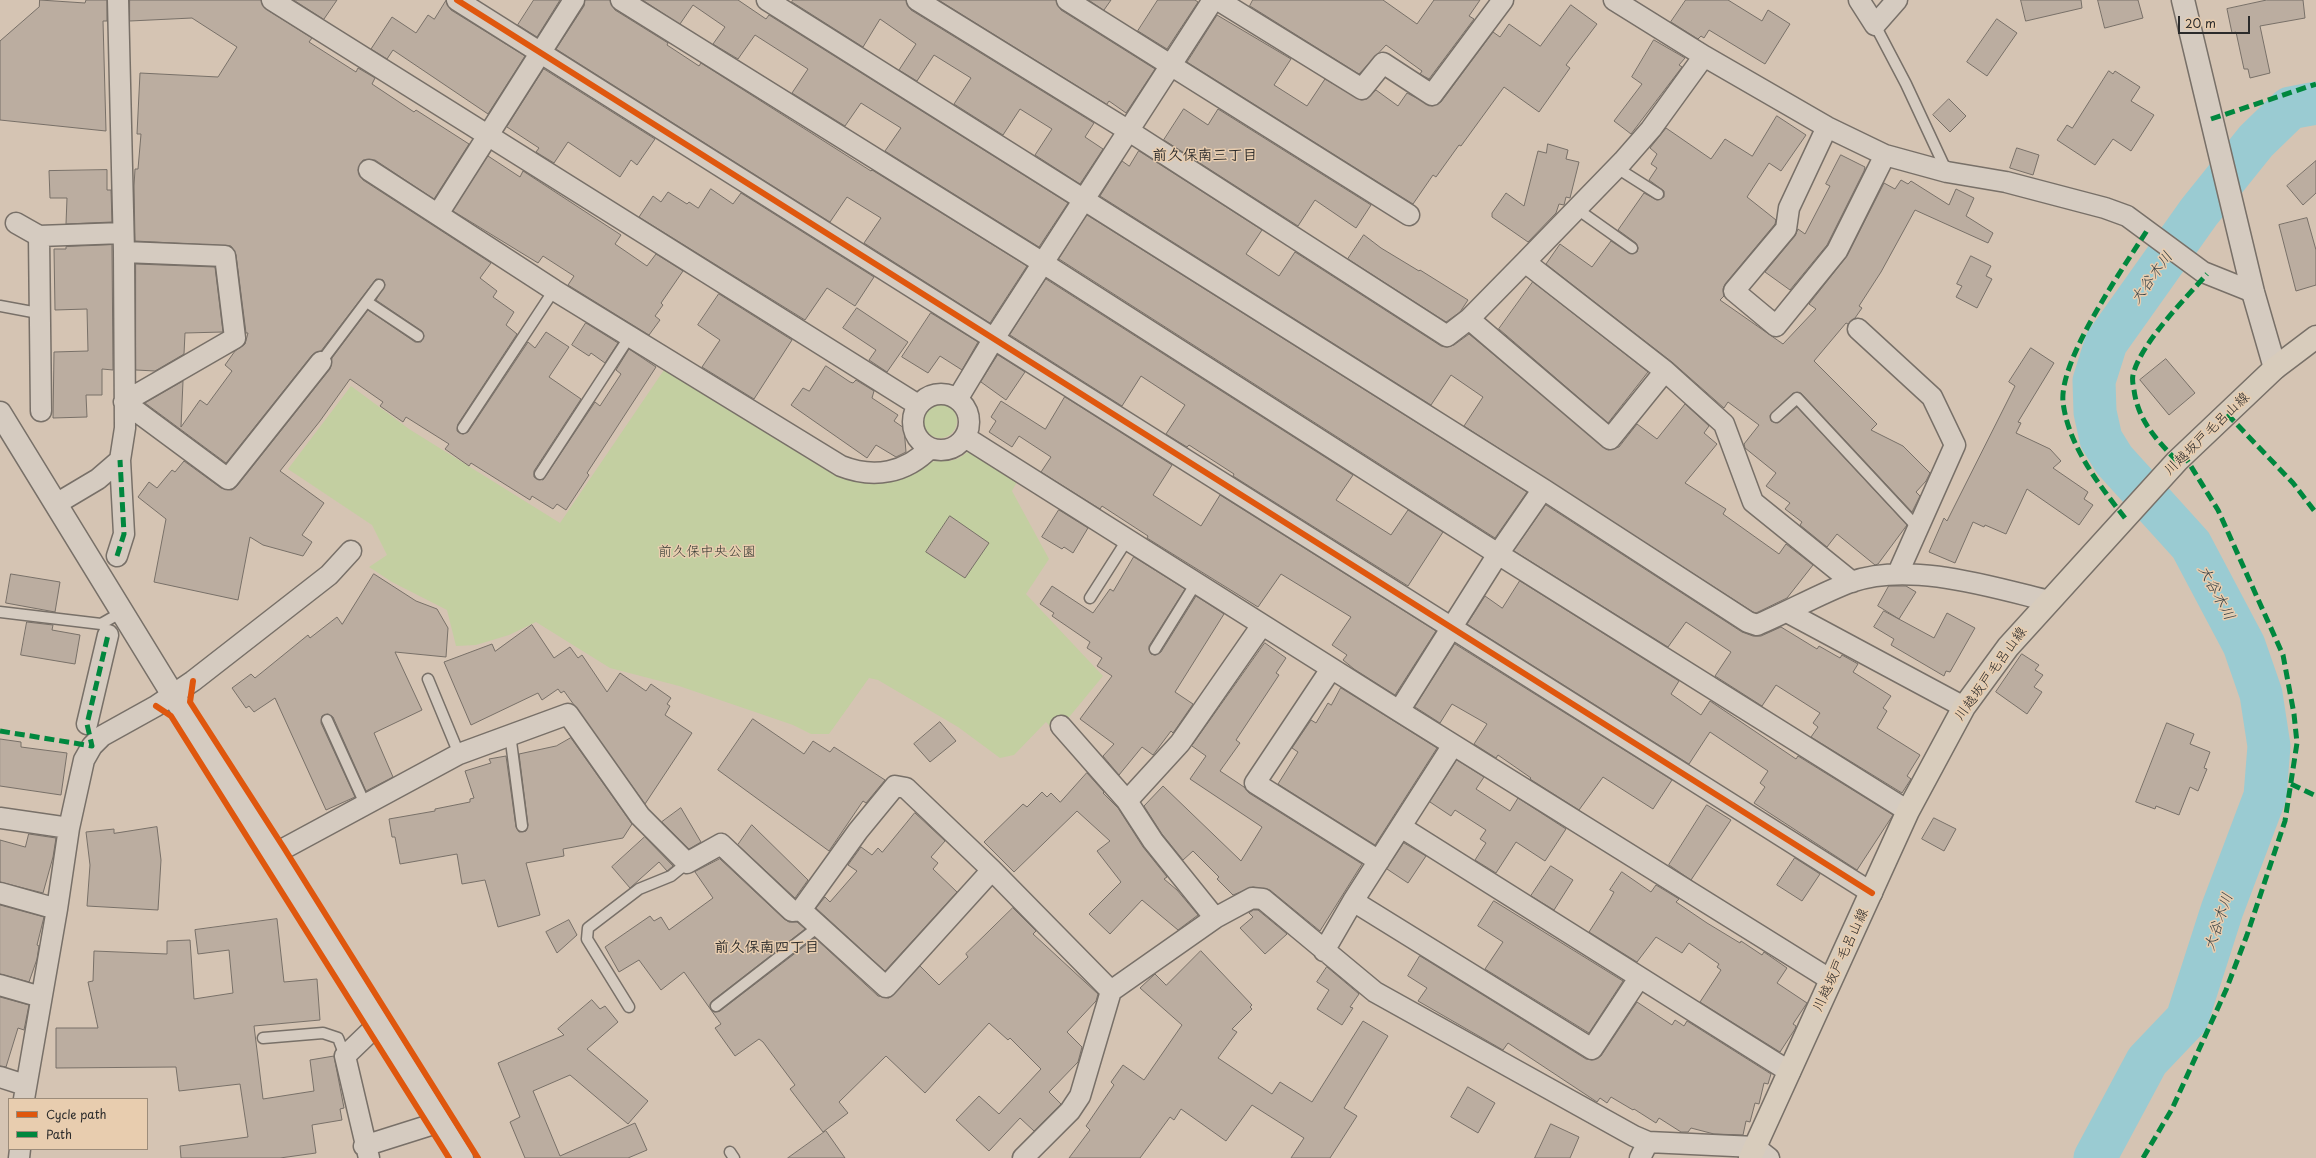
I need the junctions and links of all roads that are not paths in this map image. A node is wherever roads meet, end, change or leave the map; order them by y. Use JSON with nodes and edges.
{"nodes":[{"id":1,"x":118,"y":0,"type":"edge"},
{"id":2,"x":272,"y":0,"type":"edge"},
{"id":3,"x":457,"y":0,"type":"edge"},
{"id":4,"x":574,"y":0,"type":"edge"},
{"id":5,"x":621,"y":0,"type":"edge"},
{"id":6,"x":767,"y":0,"type":"edge"},
{"id":7,"x":917,"y":0,"type":"edge"},
{"id":8,"x":1068,"y":0,"type":"edge"},
{"id":9,"x":1213,"y":0,"type":"edge"},
{"id":10,"x":1218,"y":0,"type":"edge"},
{"id":11,"x":1503,"y":0,"type":"edge"},
{"id":12,"x":1614,"y":0,"type":"edge"},
{"id":13,"x":1859,"y":0,"type":"edge"},
{"id":14,"x":1897,"y":0,"type":"edge"},
{"id":15,"x":2183,"y":0,"type":"edge"},
{"id":16,"x":1875,"y":25,"type":"junction"},
{"id":17,"x":540,"y":52,"type":"junction"},
{"id":18,"x":1704,"y":56,"type":"junction"},
{"id":19,"x":1172,"y":66,"type":"junction"},
{"id":20,"x":1827,"y":127,"type":"junction"},
{"id":21,"x":1129,"y":132,"type":"junction"},
{"id":22,"x":487,"y":135,"type":"junction"},
{"id":23,"x":1885,"y":155,"type":"junction"},
{"id":24,"x":1617,"y":168,"type":"junction"},
{"id":25,"x":369,"y":170,"type":"dead end"},
{"id":26,"x":1947,"y":172,"type":"junction"},
{"id":27,"x":1658,"y":194,"type":"dead end"},
{"id":28,"x":1084,"y":200,"type":"junction"},
{"id":29,"x":1577,"y":209,"type":"junction"},
{"id":30,"x":438,"y":214,"type":"junction"},
{"id":31,"x":1409,"y":216,"type":"dead end"},
{"id":32,"x":16,"y":223,"type":"dead end"},
{"id":33,"x":39,"y":236,"type":"junction"},
{"id":34,"x":123,"y":242,"type":"junction"},
{"id":35,"x":1632,"y":248,"type":"dead end"},
{"id":36,"x":1525,"y":262,"type":"junction"},
{"id":37,"x":1044,"y":263,"type":"junction"},
{"id":38,"x":379,"y":285,"type":"dead end"},
{"id":39,"x":554,"y":290,"type":"junction"},
{"id":40,"x":2253,"y":292,"type":"junction"},
{"id":41,"x":367,"y":302,"type":"junction"},
{"id":42,"x":0,"y":306,"type":"edge"},
{"id":43,"x":38,"y":313,"type":"junction"},
{"id":44,"x":1468,"y":319,"type":"junction"},
{"id":45,"x":1858,"y":329,"type":"dead end"},
{"id":46,"x":418,"y":336,"type":"dead end"},
{"id":47,"x":630,"y":336,"type":"junction"},
{"id":48,"x":2316,"y":337,"type":"edge"},
{"id":49,"x":993,"y":340,"type":"junction"},
{"id":50,"x":320,"y":362,"type":"joint"},
{"id":51,"x":2275,"y":368,"type":"junction"},
{"id":52,"x":1665,"y":371,"type":"junction"},
{"id":53,"x":958,"y":398,"type":"junction"},
{"id":54,"x":124,"y":402,"type":"junction"},
{"id":55,"x":918,"y":405,"type":"junction"},
{"id":56,"x":41,"y":411,"type":"dead end"},
{"id":57,"x":0,"y":413,"type":"edge"},
{"id":58,"x":1776,"y":417,"type":"dead end"},
{"id":59,"x":463,"y":428,"type":"dead end"},
{"id":60,"x":965,"y":437,"type":"junction"},
{"id":61,"x":930,"y":448,"type":"junction"},
{"id":62,"x":120,"y":460,"type":"junction"},
{"id":63,"x":540,"y":474,"type":"dead end"},
{"id":64,"x":1543,"y":489,"type":"junction"},
{"id":65,"x":56,"y":504,"type":"junction"},
{"id":66,"x":1918,"y":528,"type":"junction"},
{"id":67,"x":1127,"y":540,"type":"junction"},
{"id":68,"x":351,"y":551,"type":"dead end"},
{"id":69,"x":1498,"y":554,"type":"junction"},
{"id":70,"x":117,"y":556,"type":"dead end"},
{"id":71,"x":1898,"y":573,"type":"junction"},
{"id":72,"x":1196,"y":582,"type":"junction"},
{"id":73,"x":1852,"y":582,"type":"junction"},
{"id":74,"x":1090,"y":598,"type":"dead end"},
{"id":75,"x":2049,"y":601,"type":"junction"},
{"id":76,"x":0,"y":612,"type":"edge"},
{"id":77,"x":122,"y":612,"type":"junction"},
{"id":78,"x":1787,"y":612,"type":"junction"},
{"id":79,"x":1262,"y":625,"type":"junction"},
{"id":80,"x":1452,"y":629,"type":"junction"},
{"id":81,"x":108,"y":634,"type":"dead end"},
{"id":82,"x":1155,"y":649,"type":"dead end"},
{"id":83,"x":1331,"y":669,"type":"junction"},
{"id":84,"x":428,"y":679,"type":"dead end"},
{"id":85,"x":172,"y":695,"type":"junction"},
{"id":86,"x":1964,"y":707,"type":"junction"},
{"id":87,"x":1399,"y":712,"type":"junction"},
{"id":88,"x":328,"y":720,"type":"dead end"},
{"id":89,"x":88,"y":724,"type":"dead end"},
{"id":90,"x":1061,"y":726,"type":"dead end"},
{"id":91,"x":510,"y":734,"type":"junction"},
{"id":92,"x":1453,"y":745,"type":"junction"},
{"id":93,"x":458,"y":754,"type":"junction"},
{"id":94,"x":1128,"y":801,"type":"junction"},
{"id":95,"x":365,"y":804,"type":"junction"},
{"id":96,"x":1908,"y":811,"type":"junction"},
{"id":97,"x":0,"y":818,"type":"edge"},
{"id":98,"x":522,"y":826,"type":"dead end"},
{"id":99,"x":1400,"y":827,"type":"junction"},
{"id":100,"x":69,"y":828,"type":"junction"},
{"id":101,"x":272,"y":855,"type":"junction"},
{"id":102,"x":1379,"y":861,"type":"junction"},
{"id":103,"x":687,"y":863,"type":"junction"},
{"id":104,"x":992,"y":870,"type":"junction"},
{"id":105,"x":0,"y":893,"type":"edge"},
{"id":106,"x":1872,"y":893,"type":"junction"},
{"id":107,"x":1353,"y":901,"type":"junction"},
{"id":108,"x":57,"y":910,"type":"junction"},
{"id":109,"x":801,"y":910,"type":"junction"},
{"id":110,"x":1215,"y":918,"type":"junction"},
{"id":111,"x":818,"y":927,"type":"junction"},
{"id":112,"x":1324,"y":951,"type":"junction"},
{"id":113,"x":1639,"y":978,"type":"junction"},
{"id":114,"x":1831,"y":980,"type":"junction"},
{"id":115,"x":0,"y":985,"type":"edge"},
{"id":116,"x":1111,"y":991,"type":"junction"},
{"id":117,"x":41,"y":997,"type":"junction"},
{"id":118,"x":716,"y":1006,"type":"dead end"},
{"id":119,"x":629,"y":1007,"type":"dead end"},
{"id":120,"x":380,"y":1026,"type":"junction"},
{"id":121,"x":263,"y":1038,"type":"dead end"},
{"id":122,"x":345,"y":1056,"type":"junction"},
{"id":123,"x":1790,"y":1072,"type":"junction"},
{"id":124,"x":0,"y":1077,"type":"edge"},
{"id":125,"x":24,"y":1092,"type":"edge"},
{"id":126,"x":440,"y":1122,"type":"junction"},
{"id":127,"x":1644,"y":1150,"type":"edge"},
{"id":128,"x":366,"y":1152,"type":"edge"},
{"id":129,"x":1758,"y":1154,"type":"edge"},
{"id":130,"x":462,"y":1158,"type":"edge"},
{"id":131,"x":1023,"y":1158,"type":"edge"}],
"edges":[{"from":1,"to":34,"type":"street"},
{"from":2,"to":22,"type":"street"},
{"from":3,"to":17,"type":"street"},
{"from":4,"to":17,"type":"street"},
{"from":5,"to":37,"type":"street"},
{"from":6,"to":28,"type":"street"},
{"from":7,"to":21,"type":"street"},
{"from":8,"to":19,"type":"street"},
{"from":9,"to":19,"type":"street"},
{"from":10,"to":11,"type":"street"},
{"from":12,"to":18,"type":"street"},
{"from":13,"to":16,"type":"street"},
{"from":14,"to":16,"type":"street"},
{"from":15,"to":40,"type":"street"},
{"from":16,"to":26,"type":"lane"},
{"from":17,"to":22,"type":"street"},
{"from":17,"to":49,"type":"street"},
{"from":18,"to":20,"type":"street"},
{"from":18,"to":24,"type":"street"},
{"from":19,"to":21,"type":"street"},
{"from":19,"to":31,"type":"street"},
{"from":20,"to":23,"type":"street"},
{"from":20,"to":23,"type":"street"},
{"from":21,"to":28,"type":"street"},
{"from":21,"to":44,"type":"street"},
{"from":22,"to":30,"type":"street"},
{"from":22,"to":55,"type":"street"},
{"from":23,"to":26,"type":"street"},
{"from":24,"to":27,"type":"lane"},
{"from":24,"to":29,"type":"street"},
{"from":25,"to":30,"type":"street"},
{"from":26,"to":40,"type":"street"},
{"from":28,"to":37,"type":"street"},
{"from":28,"to":64,"type":"street"},
{"from":29,"to":35,"type":"lane"},
{"from":29,"to":36,"type":"street"},
{"from":30,"to":39,"type":"street"},
{"from":32,"to":33,"type":"street"},
{"from":33,"to":34,"type":"street"},
{"from":33,"to":43,"type":"street"},
{"from":34,"to":54,"type":"street"},
{"from":34,"to":54,"type":"street"},
{"from":36,"to":44,"type":"street"},
{"from":36,"to":52,"type":"street"},
{"from":37,"to":49,"type":"street"},
{"from":37,"to":69,"type":"street"},
{"from":38,"to":41,"type":"lane"},
{"from":39,"to":47,"type":"street"},
{"from":39,"to":59,"type":"lane"},
{"from":40,"to":51,"type":"street"},
{"from":41,"to":46,"type":"lane"},
{"from":41,"to":50,"type":"lane"},
{"from":42,"to":43,"type":"lane"},
{"from":43,"to":56,"type":"street"},
{"from":44,"to":52,"type":"street"},
{"from":45,"to":66,"type":"street"},
{"from":47,"to":61,"type":"street"},
{"from":47,"to":63,"type":"lane"},
{"from":48,"to":51,"type":"main road","name":"川越坂戸毛呂山線"},
{"from":49,"to":53,"type":"street"},
{"from":49,"to":80,"type":"street"},
{"from":50,"to":54,"type":"street"},
{"from":51,"to":75,"type":"main road","name":"川越坂戸毛呂山線"},
{"from":52,"to":73,"type":"street"},
{"from":53,"to":55,"type":"street"},
{"from":53,"to":60,"type":"street"},
{"from":54,"to":62,"type":"street"},
{"from":55,"to":61,"type":"street"},
{"from":57,"to":65,"type":"street"},
{"from":58,"to":66,"type":"lane"},
{"from":60,"to":61,"type":"street"},
{"from":60,"to":67,"type":"street"},
{"from":62,"to":65,"type":"street"},
{"from":62,"to":70,"type":"street"},
{"from":64,"to":69,"type":"street"},
{"from":64,"to":78,"type":"street"},
{"from":65,"to":77,"type":"street"},
{"from":66,"to":71,"type":"street"},
{"from":67,"to":72,"type":"street"},
{"from":67,"to":74,"type":"lane"},
{"from":68,"to":85,"type":"street"},
{"from":69,"to":80,"type":"street"},
{"from":69,"to":96,"type":"street"},
{"from":71,"to":73,"type":"street"},
{"from":71,"to":75,"type":"street"},
{"from":72,"to":79,"type":"street"},
{"from":72,"to":82,"type":"lane"},
{"from":73,"to":78,"type":"street"},
{"from":75,"to":86,"type":"main road","name":"川越坂戸毛呂山線"},
{"from":76,"to":77,"type":"lane"},
{"from":77,"to":85,"type":"street"},
{"from":78,"to":86,"type":"street"},
{"from":79,"to":83,"type":"street"},
{"from":79,"to":94,"type":"street"},
{"from":80,"to":87,"type":"street"},
{"from":80,"to":106,"type":"street"},
{"from":81,"to":89,"type":"street"},
{"from":83,"to":87,"type":"street"},
{"from":83,"to":102,"type":"street"},
{"from":84,"to":93,"type":"lane"},
{"from":85,"to":100,"type":"street"},
{"from":85,"to":101,"type":"street"},
{"from":86,"to":96,"type":"main road","name":"川越坂戸毛呂山線"},
{"from":87,"to":92,"type":"street"},
{"from":88,"to":95,"type":"lane"},
{"from":90,"to":94,"type":"street"},
{"from":91,"to":93,"type":"street"},
{"from":91,"to":98,"type":"lane"},
{"from":91,"to":103,"type":"street"},
{"from":92,"to":99,"type":"street"},
{"from":92,"to":114,"type":"street"},
{"from":93,"to":95,"type":"street"},
{"from":94,"to":110,"type":"street"},
{"from":95,"to":101,"type":"street"},
{"from":96,"to":106,"type":"main road","name":"川越坂戸毛呂山線"},
{"from":97,"to":100,"type":"street"},
{"from":99,"to":102,"type":"street"},
{"from":99,"to":113,"type":"street"},
{"from":100,"to":108,"type":"street"},
{"from":101,"to":120,"type":"street"},
{"from":102,"to":107,"type":"street"},
{"from":103,"to":109,"type":"street"},
{"from":103,"to":119,"type":"lane"},
{"from":104,"to":109,"type":"street"},
{"from":104,"to":111,"type":"street"},
{"from":104,"to":116,"type":"street"},
{"from":105,"to":108,"type":"street"},
{"from":106,"to":114,"type":"main road","name":"川越坂戸毛呂山線"},
{"from":107,"to":112,"type":"street"},
{"from":107,"to":113,"type":"street"},
{"from":108,"to":117,"type":"street"},
{"from":109,"to":111,"type":"street"},
{"from":110,"to":112,"type":"street"},
{"from":110,"to":116,"type":"street"},
{"from":111,"to":118,"type":"lane"},
{"from":112,"to":127,"type":"street"},
{"from":113,"to":123,"type":"street"},
{"from":114,"to":123,"type":"main road","name":"川越坂戸毛呂山線"},
{"from":115,"to":117,"type":"street"},
{"from":116,"to":131,"type":"street"},
{"from":117,"to":125,"type":"street"},
{"from":120,"to":122,"type":"street"},
{"from":120,"to":126,"type":"street"},
{"from":121,"to":122,"type":"lane"},
{"from":122,"to":128,"type":"street"},
{"from":123,"to":129,"type":"main road","name":"川越坂戸毛呂山線"},
{"from":124,"to":125,"type":"street"},
{"from":126,"to":128,"type":"street"},
{"from":126,"to":130,"type":"street"},
{"from":127,"to":129,"type":"street"}]}
